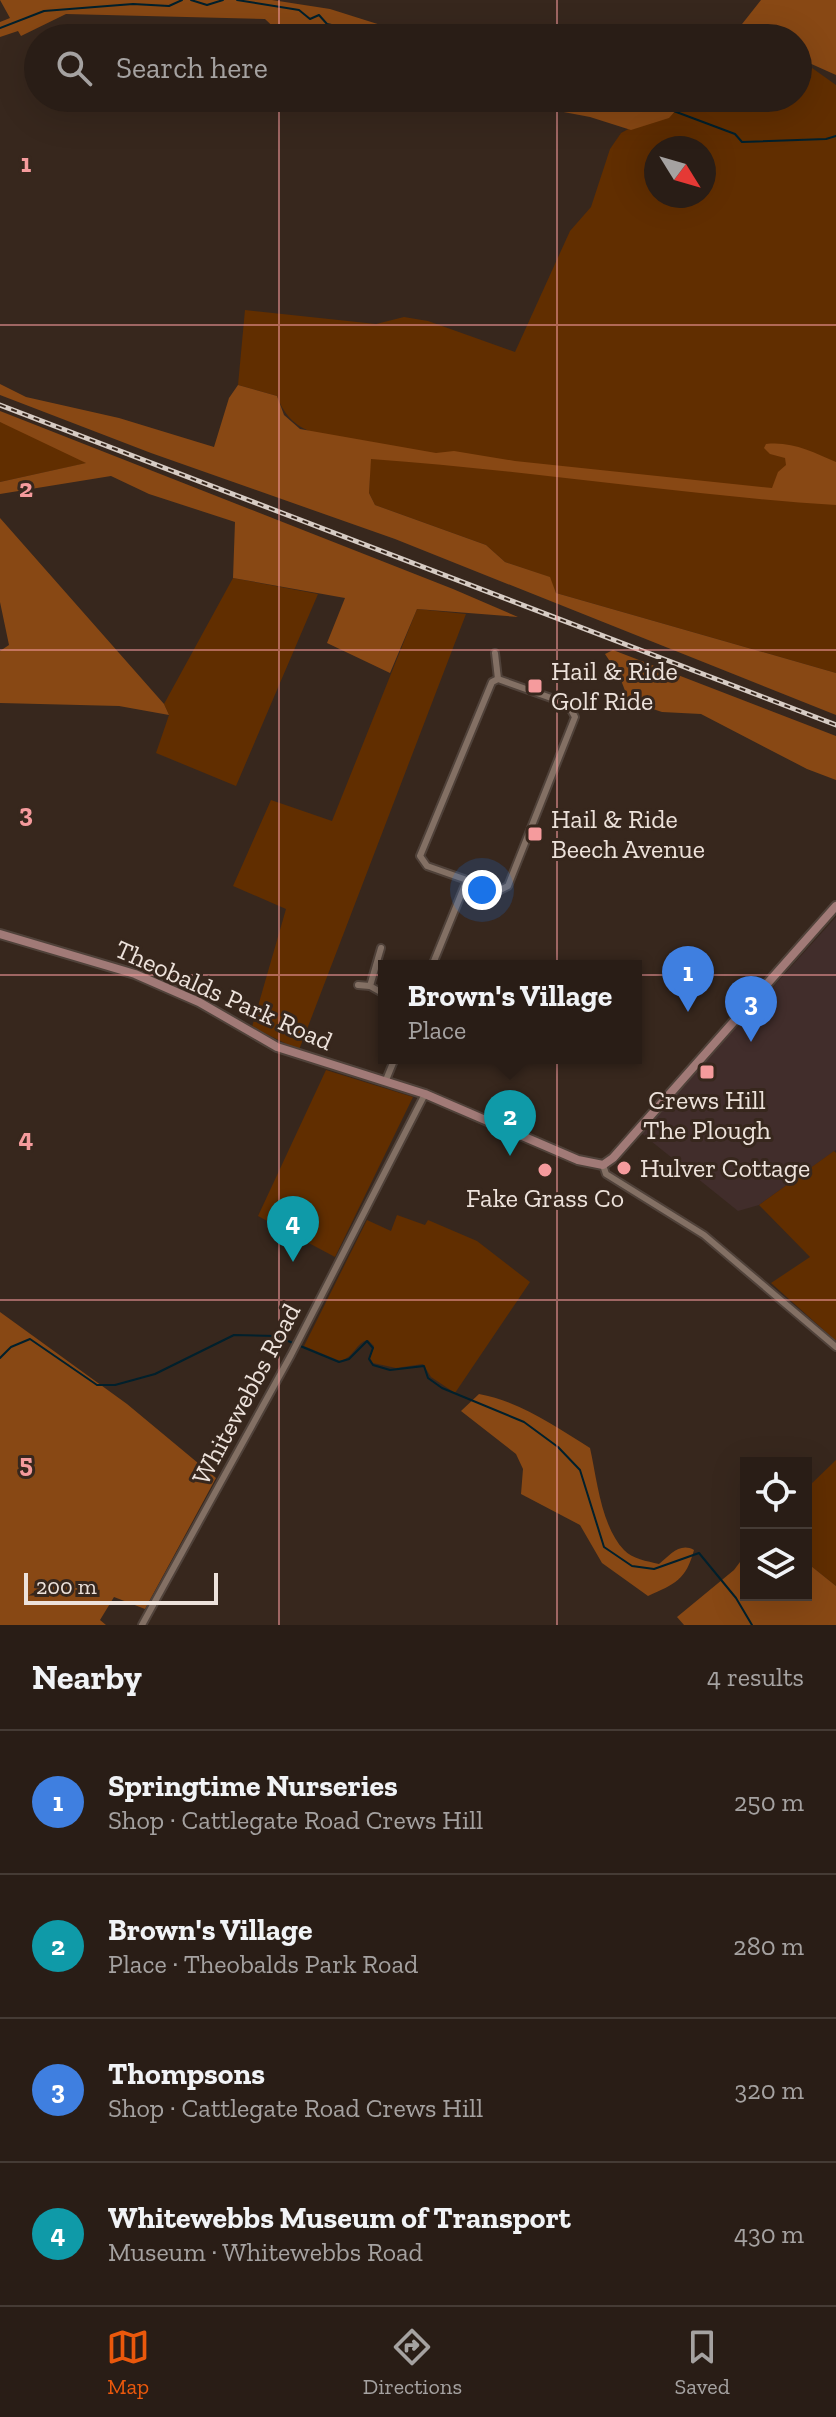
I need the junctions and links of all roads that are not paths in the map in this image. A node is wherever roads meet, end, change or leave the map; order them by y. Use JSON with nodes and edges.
{"nodes":[{"id":1,"x":495,"y":653,"type":"dead end"},
{"id":2,"x":498,"y":679,"type":"junction"},
{"id":3,"x":467,"y":880,"type":"junction"},
{"id":4,"x":836,"y":906,"type":"edge"},
{"id":5,"x":0,"y":934,"type":"edge"},
{"id":6,"x":381,"y":948,"type":"dead end"},
{"id":7,"x":434,"y":960,"type":"edge"},
{"id":8,"x":358,"y":985,"type":"dead end"},
{"id":9,"x":370,"y":986,"type":"junction"},
{"id":10,"x":378,"y":991,"type":"edge"},
{"id":11,"x":393,"y":1064,"type":"edge"},
{"id":12,"x":386,"y":1080,"type":"junction"},
{"id":13,"x":425,"y":1094,"type":"junction"},
{"id":14,"x":606,"y":1164,"type":"junction"},
{"id":15,"x":836,"y":1347,"type":"edge"},
{"id":16,"x":142,"y":1625,"type":"edge"}],
"edges":[{"from":1,"to":2,"type":"street"},
{"from":2,"to":3,"type":"street"},
{"from":2,"to":3,"type":"street"},
{"from":3,"to":7,"type":"street"},
{"from":4,"to":14,"type":"street"},
{"from":5,"to":12,"type":"street","name":"Theobalds Park Road"},
{"from":6,"to":9,"type":"street"},
{"from":8,"to":9,"type":"street"},
{"from":9,"to":10,"type":"street"},
{"from":11,"to":12,"type":"street"},
{"from":12,"to":13,"type":"street","name":"Theobalds Park Road"},
{"from":13,"to":14,"type":"street","name":"Theobalds Park Road"},
{"from":13,"to":16,"type":"street","name":"Whitewebbs Road"},
{"from":14,"to":15,"type":"street"}]}
